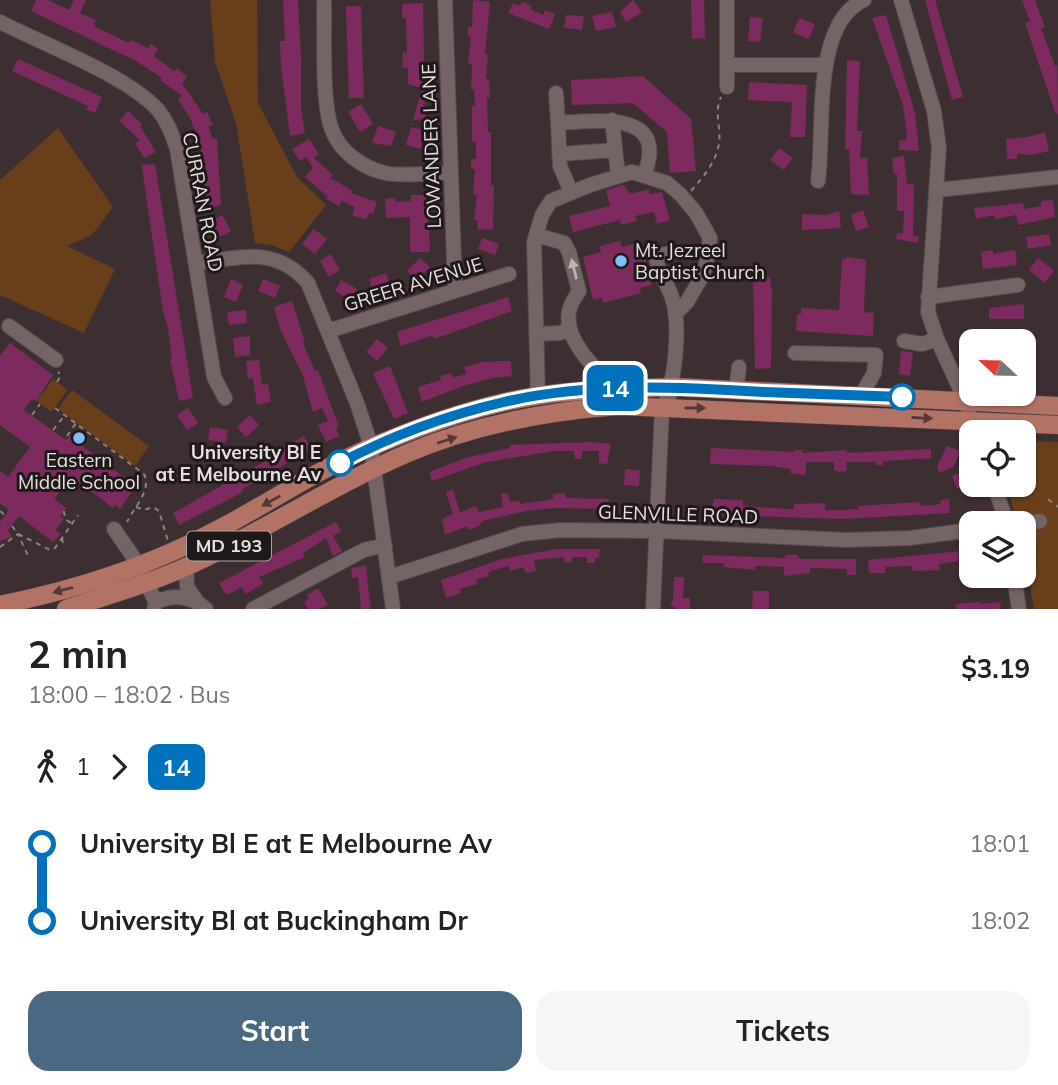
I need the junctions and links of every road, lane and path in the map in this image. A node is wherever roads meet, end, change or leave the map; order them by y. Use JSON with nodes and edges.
{"nodes":[{"id":1,"x":324,"y":0,"type":"edge"},
{"id":2,"x":445,"y":0,"type":"edge"},
{"id":3,"x":727,"y":0,"type":"edge"},
{"id":4,"x":864,"y":0,"type":"edge"},
{"id":5,"x":901,"y":0,"type":"edge"},
{"id":6,"x":0,"y":22,"type":"edge"},
{"id":7,"x":728,"y":65,"type":"junction"},
{"id":8,"x":824,"y":65,"type":"junction"},
{"id":9,"x":727,"y":87,"type":"joint"},
{"id":10,"x":556,"y":93,"type":"dead end"},
{"id":11,"x":612,"y":120,"type":"junction"},
{"id":12,"x":558,"y":123,"type":"junction"},
{"id":13,"x":615,"y":150,"type":"junction"},
{"id":14,"x":559,"y":154,"type":"junction"},
{"id":15,"x":450,"y":173,"type":"junction"},
{"id":16,"x":644,"y":175,"type":"junction"},
{"id":17,"x":618,"y":176,"type":"junction"},
{"id":18,"x":1058,"y":177,"type":"edge"},
{"id":19,"x":818,"y":181,"type":"dead end"},
{"id":20,"x":937,"y":191,"type":"junction"},
{"id":21,"x":571,"y":192,"type":"junction"},
{"id":22,"x":685,"y":198,"type":"junction"},
{"id":23,"x":536,"y":235,"type":"junction"},
{"id":24,"x":670,"y":253,"type":"dead end"},
{"id":25,"x":195,"y":263,"type":"junction"},
{"id":26,"x":509,"y":274,"type":"dead end"},
{"id":27,"x":1018,"y":285,"type":"dead end"},
{"id":28,"x":455,"y":292,"type":"junction"},
{"id":29,"x":928,"y":297,"type":"junction"},
{"id":30,"x":676,"y":314,"type":"junction"},
{"id":31,"x":569,"y":324,"type":"junction"},
{"id":32,"x":9,"y":326,"type":"dead end"},
{"id":33,"x":328,"y":331,"type":"junction"},
{"id":34,"x":536,"y":334,"type":"junction"},
{"id":35,"x":937,"y":340,"type":"junction"},
{"id":36,"x":904,"y":341,"type":"dead end"},
{"id":37,"x":795,"y":354,"type":"dead end"},
{"id":38,"x":56,"y":360,"type":"dead end"},
{"id":39,"x":738,"y":367,"type":"dead end"},
{"id":40,"x":874,"y":373,"type":"junction"},
{"id":41,"x":672,"y":387,"type":"junction"},
{"id":42,"x":959,"y":387,"type":"edge"},
{"id":43,"x":615,"y":388,"type":"junction"},
{"id":44,"x":736,"y":390,"type":"junction"},
{"id":45,"x":538,"y":396,"type":"junction"},
{"id":46,"x":861,"y":396,"type":"junction"},
{"id":47,"x":887,"y":397,"type":"junction"},
{"id":48,"x":225,"y":398,"type":"dead end"},
{"id":49,"x":959,"y":400,"type":"edge"},
{"id":50,"x":40,"y":404,"type":"dead end"},
{"id":51,"x":1036,"y":405,"type":"edge"},
{"id":52,"x":1058,"y":406,"type":"edge"},
{"id":53,"x":55,"y":408,"type":"dead end"},
{"id":54,"x":662,"y":408,"type":"junction"},
{"id":55,"x":32,"y":415,"type":"dead end"},
{"id":56,"x":65,"y":415,"type":"junction"},
{"id":57,"x":76,"y":424,"type":"junction"},
{"id":58,"x":1058,"y":425,"type":"edge"},
{"id":59,"x":959,"y":426,"type":"edge"},
{"id":60,"x":1036,"y":426,"type":"edge"},
{"id":61,"x":53,"y":430,"type":"dead end"},
{"id":62,"x":67,"y":436,"type":"dead end"},
{"id":63,"x":371,"y":446,"type":"junction"},
{"id":64,"x":374,"y":469,"type":"junction"},
{"id":65,"x":1048,"y":499,"type":"dead end"},
{"id":66,"x":135,"y":506,"type":"junction"},
{"id":67,"x":1058,"y":507,"type":"edge"},
{"id":68,"x":0,"y":511,"type":"edge"},
{"id":69,"x":64,"y":511,"type":"dead end"},
{"id":70,"x":78,"y":515,"type":"dead end"},
{"id":71,"x":6,"y":516,"type":"dead end"},
{"id":72,"x":1040,"y":521,"type":"dead end"},
{"id":73,"x":1036,"y":522,"type":"edge"},
{"id":74,"x":71,"y":524,"type":"junction"},
{"id":75,"x":12,"y":526,"type":"dead end"},
{"id":76,"x":120,"y":526,"type":"joint"},
{"id":77,"x":657,"y":531,"type":"junction"},
{"id":78,"x":959,"y":532,"type":"edge"},
{"id":79,"x":18,"y":534,"type":"junction"},
{"id":80,"x":62,"y":538,"type":"junction"},
{"id":81,"x":169,"y":543,"type":"dead end"},
{"id":82,"x":385,"y":545,"type":"junction"},
{"id":83,"x":0,"y":547,"type":"edge"},
{"id":84,"x":64,"y":548,"type":"dead end"},
{"id":85,"x":29,"y":558,"type":"dead end"},
{"id":86,"x":137,"y":566,"type":"junction"},
{"id":87,"x":186,"y":567,"type":"junction"},
{"id":88,"x":389,"y":577,"type":"junction"},
{"id":89,"x":145,"y":583,"type":"junction"},
{"id":90,"x":1016,"y":588,"type":"edge"},
{"id":91,"x":0,"y":605,"type":"edge"},
{"id":92,"x":201,"y":605,"type":"edge"},
{"id":93,"x":155,"y":606,"type":"edge"},
{"id":94,"x":66,"y":609,"type":"edge"},
{"id":95,"x":253,"y":609,"type":"edge"},
{"id":96,"x":393,"y":609,"type":"edge"},
{"id":97,"x":653,"y":609,"type":"edge"},
{"id":98,"x":1019,"y":609,"type":"edge"}],
"edges":[{"from":1,"to":15,"type":"street"},
{"from":2,"to":15,"type":"street","name":"LOWANDER LANE"},
{"from":3,"to":7,"type":"street"},
{"from":4,"to":8,"type":"street"},
{"from":5,"to":20,"type":"street"},
{"from":6,"to":25,"type":"street","name":"CURRAN ROAD"},
{"from":7,"to":8,"type":"street"},
{"from":7,"to":9,"type":"street"},
{"from":8,"to":19,"type":"street"},
{"from":9,"to":22,"type":"path"},
{"from":10,"to":12,"type":"street"},
{"from":11,"to":12,"type":"street"},
{"from":11,"to":13,"type":"street"},
{"from":11,"to":16,"type":"street"},
{"from":12,"to":14,"type":"street"},
{"from":13,"to":14,"type":"street"},
{"from":13,"to":17,"type":"street"},
{"from":14,"to":21,"type":"street"},
{"from":15,"to":28,"type":"street","name":"LOWANDER LANE"},
{"from":16,"to":17,"type":"street"},
{"from":16,"to":22,"type":"street"},
{"from":17,"to":21,"type":"street"},
{"from":18,"to":20,"type":"street"},
{"from":20,"to":29,"type":"street"},
{"from":21,"to":23,"type":"street"},
{"from":22,"to":30,"type":"street"},
{"from":31,"to":23,"type":"street","one_way":true},
{"from":23,"to":34,"type":"street"},
{"from":24,"to":30,"type":"street"},
{"from":25,"to":33,"type":"street"},
{"from":25,"to":48,"type":"street","name":"CURRAN ROAD"},
{"from":26,"to":28,"type":"street","name":"GREER AVENUE"},
{"from":27,"to":29,"type":"street"},
{"from":28,"to":33,"type":"street","name":"GREER AVENUE"},
{"from":29,"to":35,"type":"street"},
{"from":30,"to":41,"type":"street"},
{"from":31,"to":34,"type":"street"},
{"from":31,"to":43,"type":"street"},
{"from":32,"to":38,"type":"street"},
{"from":33,"to":63,"type":"street"},
{"from":34,"to":45,"type":"street"},
{"from":35,"to":36,"type":"street"},
{"from":35,"to":42,"type":"street"},
{"from":37,"to":40,"type":"street"},
{"from":39,"to":44,"type":"street"},
{"from":40,"to":46,"type":"street"},
{"from":40,"to":47,"type":"street"},
{"from":41,"to":43,"type":"main road","number":"MD 193"},
{"from":41,"to":44,"type":"main road","number":"MD 193"},
{"from":41,"to":54,"type":"street"},
{"from":43,"to":45,"type":"main road","number":"MD 193"},
{"from":44,"to":46,"type":"main road","number":"MD 193"},
{"from":45,"to":63,"type":"main road","number":"MD 193"},
{"from":46,"to":47,"type":"main road","number":"MD 193"},
{"from":47,"to":49,"type":"main road","number":"MD 193"},
{"from":50,"to":55,"type":"path"},
{"from":51,"to":52,"type":"main road","number":"MD 193"},
{"from":53,"to":56,"type":"path"},
{"from":54,"to":59,"type":"main road","number":"MD 193","one_way":true},
{"from":64,"to":54,"type":"main road","number":"MD 193","one_way":true},
{"from":54,"to":77,"type":"street"},
{"from":56,"to":57,"type":"path"},
{"from":56,"to":61,"type":"path"},
{"from":57,"to":62,"type":"path"},
{"from":57,"to":66,"type":"path"},
{"from":58,"to":60,"type":"main road","number":"MD 193"},
{"from":63,"to":64,"type":"street"},
{"from":63,"to":86,"type":"main road","number":"MD 193","one_way":true},
{"from":64,"to":82,"type":"street"},
{"from":64,"to":87,"type":"main road","number":"MD 193"},
{"from":65,"to":67,"type":"path"},
{"from":66,"to":76,"type":"path"},
{"from":66,"to":81,"type":"path"},
{"from":68,"to":71,"type":"path"},
{"from":69,"to":74,"type":"path"},
{"from":70,"to":74,"type":"path"},
{"from":72,"to":73,"type":"street"},
{"from":74,"to":80,"type":"path"},
{"from":75,"to":79,"type":"path"},
{"from":76,"to":86,"type":"street"},
{"from":77,"to":78,"type":"street","name":"GLENVILLE ROAD"},
{"from":77,"to":88,"type":"street","name":"GLENVILLE ROAD"},
{"from":77,"to":97,"type":"street"},
{"from":79,"to":80,"type":"path"},
{"from":79,"to":83,"type":"path"},
{"from":79,"to":85,"type":"path"},
{"from":80,"to":84,"type":"path"},
{"from":82,"to":88,"type":"street"},
{"from":82,"to":95,"type":"street"},
{"from":86,"to":89,"type":"street"},
{"from":86,"to":91,"type":"main road","number":"MD 193","one_way":true},
{"from":87,"to":89,"type":"main road","number":"MD 193"},
{"from":87,"to":92,"type":"street"},
{"from":88,"to":96,"type":"street"},
{"from":89,"to":93,"type":"street"},
{"from":89,"to":94,"type":"main road","number":"MD 193"},
{"from":90,"to":98,"type":"street"},
{"from":92,"to":93,"type":"street"}]}
